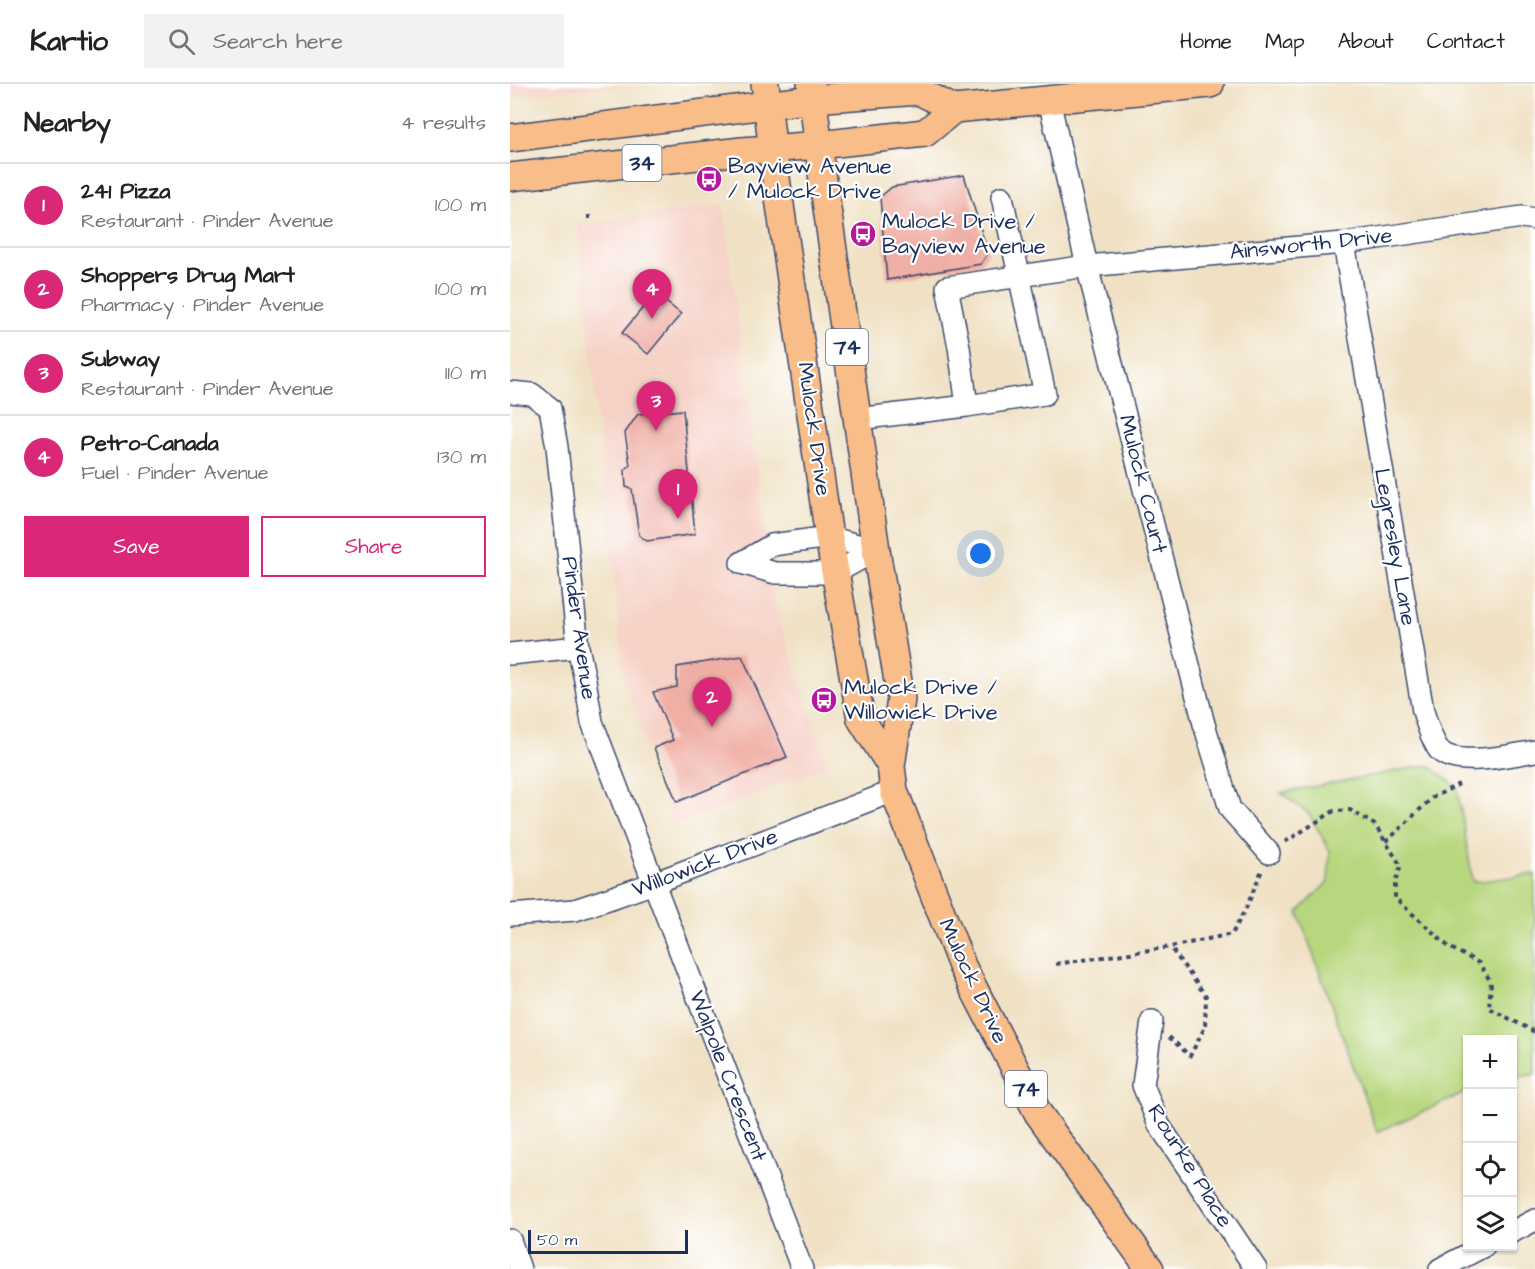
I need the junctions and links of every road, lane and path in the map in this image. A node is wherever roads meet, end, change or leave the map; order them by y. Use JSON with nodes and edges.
{"nodes":[{"id":1,"x":1210,"y":84,"type":"edge"},
{"id":2,"x":812,"y":92,"type":"edge"},
{"id":3,"x":766,"y":95,"type":"edge"},
{"id":4,"x":1049,"y":100,"type":"junction"},
{"id":5,"x":954,"y":109,"type":"junction"},
{"id":6,"x":510,"y":138,"type":"edge"},
{"id":7,"x":819,"y":145,"type":"junction"},
{"id":8,"x":774,"y":148,"type":"junction"},
{"id":9,"x":510,"y":177,"type":"edge"},
{"id":10,"x":1002,"y":197,"type":"dead end"},
{"id":11,"x":1535,"y":219,"type":"edge"},
{"id":12,"x":1344,"y":243,"type":"junction"},
{"id":13,"x":1087,"y":266,"type":"junction"},
{"id":14,"x":1020,"y":276,"type":"junction"},
{"id":15,"x":510,"y":392,"type":"edge"},
{"id":16,"x":967,"y":406,"type":"junction"},
{"id":17,"x":857,"y":419,"type":"junction"},
{"id":18,"x":829,"y":537,"type":"junction"},
{"id":19,"x":876,"y":550,"type":"junction"},
{"id":20,"x":835,"y":573,"type":"junction"},
{"id":21,"x":578,"y":647,"type":"junction"},
{"id":22,"x":510,"y":654,"type":"edge"},
{"id":23,"x":1535,"y":751,"type":"edge"},
{"id":24,"x":893,"y":779,"type":"junction"},
{"id":25,"x":1459,"y":784,"type":"dead end"},
{"id":26,"x":1386,"y":842,"type":"junction"},
{"id":27,"x":1269,"y":853,"type":"junction"},
{"id":28,"x":654,"y":883,"type":"junction"},
{"id":29,"x":510,"y":915,"type":"edge"},
{"id":30,"x":1170,"y":947,"type":"junction"},
{"id":31,"x":1056,"y":964,"type":"dead end"},
{"id":32,"x":1152,"y":1021,"type":"joint"},
{"id":33,"x":1535,"y":1032,"type":"edge"},
{"id":34,"x":1535,"y":1220,"type":"edge"},
{"id":35,"x":1517,"y":1229,"type":"edge"},
{"id":36,"x":510,"y":1240,"type":"edge"},
{"id":37,"x":1474,"y":1251,"type":"edge"},
{"id":38,"x":520,"y":1269,"type":"edge"},
{"id":39,"x":802,"y":1269,"type":"edge"},
{"id":40,"x":1150,"y":1269,"type":"edge"},
{"id":41,"x":1256,"y":1269,"type":"edge"},
{"id":42,"x":1440,"y":1269,"type":"edge"}],
"edges":[{"from":1,"to":4,"type":"main road"},
{"from":2,"to":3,"type":"main road","number":"34"},
{"from":2,"to":5,"type":"main road","number":"34"},
{"from":2,"to":7,"type":"main road","name":"Mulock Drive","number":"74"},
{"from":3,"to":6,"type":"main road","number":"34"},
{"from":3,"to":8,"type":"main road","name":"Mulock Drive","number":"74"},
{"from":4,"to":5,"type":"main road"},
{"from":4,"to":13,"type":"street","name":"Mulock Court"},
{"from":5,"to":7,"type":"main road","number":"34"},
{"from":7,"to":8,"type":"main road","number":"34"},
{"from":7,"to":17,"type":"main road","name":"Mulock Drive","number":"74"},
{"from":8,"to":9,"type":"main road","number":"34"},
{"from":8,"to":18,"type":"main road","name":"Mulock Drive","number":"74"},
{"from":10,"to":14,"type":"street"},
{"from":11,"to":12,"type":"street","name":"Ainsworth Drive"},
{"from":12,"to":13,"type":"street","name":"Ainsworth Drive"},
{"from":12,"to":23,"type":"street","name":"Legresley Lane"},
{"from":13,"to":14,"type":"street","name":"Ainsworth Drive"},
{"from":13,"to":27,"type":"street","name":"Mulock Court"},
{"from":14,"to":16,"type":"street","name":"Ainsworth Drive"},
{"from":14,"to":16,"type":"street"},
{"from":15,"to":21,"type":"street","name":"Pinder Avenue"},
{"from":16,"to":17,"type":"street"},
{"from":17,"to":19,"type":"main road","name":"Mulock Drive","number":"74"},
{"from":18,"to":19,"type":"street"},
{"from":18,"to":20,"type":"main road","name":"Mulock Drive","number":"74"},
{"from":18,"to":20,"type":"street"},
{"from":19,"to":20,"type":"street"},
{"from":19,"to":24,"type":"main road","name":"Mulock Drive","number":"74"},
{"from":20,"to":24,"type":"main road","name":"Mulock Drive","number":"74"},
{"from":21,"to":22,"type":"street"},
{"from":21,"to":28,"type":"street","name":"Pinder Avenue"},
{"from":24,"to":28,"type":"street","name":"Willowick Drive"},
{"from":24,"to":40,"type":"main road","name":"Mulock Drive","number":"74"},
{"from":25,"to":26,"type":"path"},
{"from":26,"to":27,"type":"path"},
{"from":26,"to":33,"type":"path"},
{"from":27,"to":30,"type":"path"},
{"from":28,"to":29,"type":"street","name":"Willowick Drive"},
{"from":28,"to":39,"type":"street","name":"Walpole Crescent"},
{"from":30,"to":31,"type":"path"},
{"from":30,"to":32,"type":"path"},
{"from":32,"to":41,"type":"street","name":"Rourke Place"},
{"from":34,"to":35,"type":"street"},
{"from":36,"to":38,"type":"street"},
{"from":37,"to":42,"type":"street"}]}
